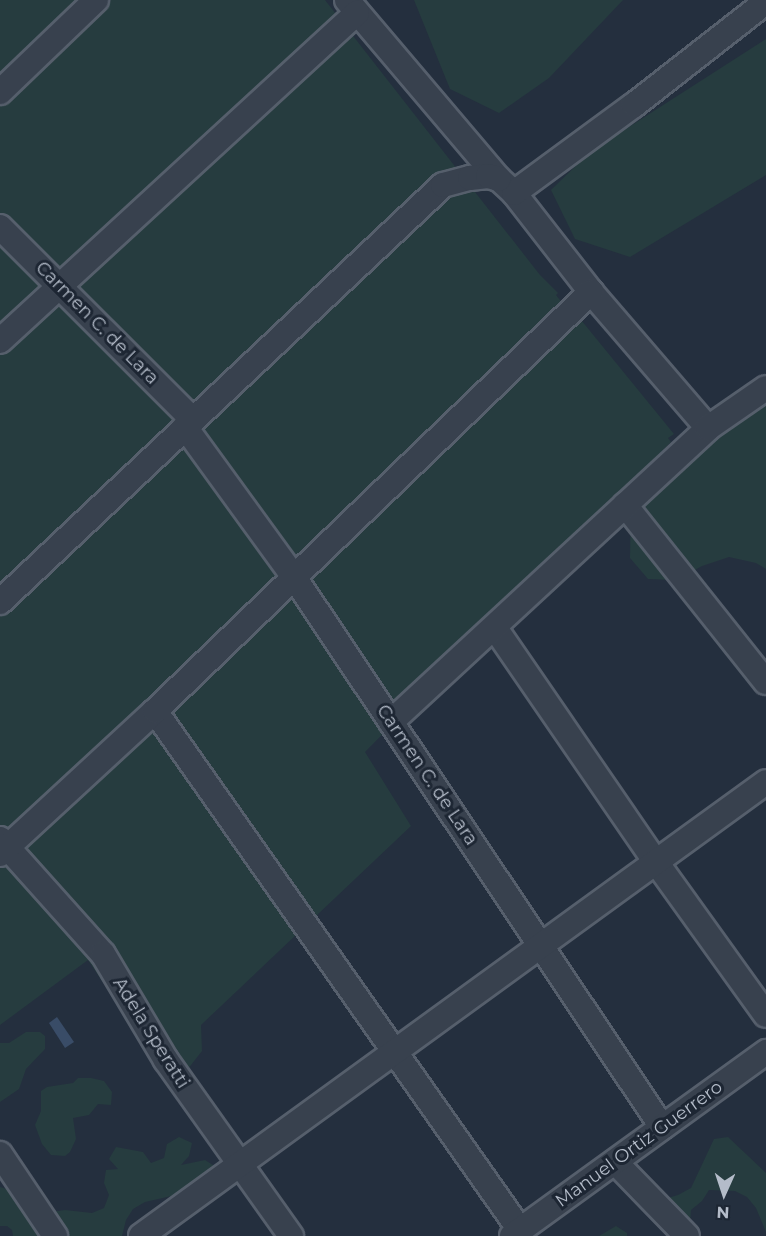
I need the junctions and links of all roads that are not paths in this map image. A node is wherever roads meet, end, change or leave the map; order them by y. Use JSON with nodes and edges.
{"nodes":[{"id":1,"x":96,"y":0,"type":"edge"},
{"id":2,"x":766,"y":2,"type":"edge"},
{"id":3,"x":352,"y":7,"type":"edge"},
{"id":4,"x":0,"y":92,"type":"edge"},
{"id":5,"x":506,"y":186,"type":"junction"},
{"id":6,"x":0,"y":227,"type":"edge"},
{"id":7,"x":60,"y":286,"type":"junction"},
{"id":8,"x":591,"y":292,"type":"junction"},
{"id":9,"x":0,"y":341,"type":"edge"},
{"id":10,"x":766,"y":388,"type":"edge"},
{"id":11,"x":189,"y":424,"type":"junction"},
{"id":12,"x":708,"y":429,"type":"junction"},
{"id":13,"x":626,"y":505,"type":"junction"},
{"id":14,"x":294,"y":577,"type":"junction"},
{"id":15,"x":0,"y":602,"type":"edge"},
{"id":16,"x":495,"y":628,"type":"junction"},
{"id":17,"x":766,"y":682,"type":"edge"},
{"id":18,"x":155,"y":711,"type":"junction"},
{"id":19,"x":391,"y":722,"type":"junction"},
{"id":20,"x":766,"y":782,"type":"edge"},
{"id":21,"x":2,"y":847,"type":"edge"},
{"id":22,"x":656,"y":862,"type":"junction"},
{"id":23,"x":541,"y":945,"type":"junction"},
{"id":24,"x":766,"y":1015,"type":"edge"},
{"id":25,"x":394,"y":1052,"type":"junction"},
{"id":26,"x":766,"y":1052,"type":"edge"},
{"id":27,"x":662,"y":1127,"type":"junction"},
{"id":28,"x":0,"y":1154,"type":"edge"},
{"id":29,"x":615,"y":1162,"type":"junction"},
{"id":30,"x":239,"y":1165,"type":"junction"},
{"id":31,"x":516,"y":1233,"type":"edge"},
{"id":32,"x":55,"y":1236,"type":"edge"},
{"id":33,"x":141,"y":1236,"type":"edge"},
{"id":34,"x":291,"y":1236,"type":"edge"},
{"id":35,"x":687,"y":1236,"type":"edge"}],
"edges":[{"from":1,"to":4,"type":"street"},
{"from":2,"to":5,"type":"street"},
{"from":3,"to":5,"type":"street"},
{"from":3,"to":7,"type":"street"},
{"from":5,"to":8,"type":"street"},
{"from":5,"to":11,"type":"street"},
{"from":6,"to":7,"type":"street","name":"Carmen C. de Lara"},
{"from":7,"to":9,"type":"street"},
{"from":7,"to":11,"type":"street","name":"Carmen C. de Lara"},
{"from":8,"to":12,"type":"street"},
{"from":8,"to":14,"type":"street"},
{"from":10,"to":12,"type":"street"},
{"from":11,"to":14,"type":"street","name":"Carmen C. de Lara"},
{"from":11,"to":15,"type":"street"},
{"from":12,"to":13,"type":"street"},
{"from":13,"to":16,"type":"street"},
{"from":13,"to":17,"type":"street"},
{"from":14,"to":18,"type":"street"},
{"from":14,"to":19,"type":"street","name":"Carmen C. de Lara"},
{"from":16,"to":19,"type":"street"},
{"from":16,"to":22,"type":"street"},
{"from":18,"to":21,"type":"street"},
{"from":18,"to":25,"type":"street"},
{"from":19,"to":23,"type":"street","name":"Carmen C. de Lara"},
{"from":20,"to":22,"type":"street"},
{"from":21,"to":30,"type":"street","name":"Adela Speratti"},
{"from":22,"to":23,"type":"street"},
{"from":22,"to":24,"type":"street"},
{"from":23,"to":25,"type":"street"},
{"from":23,"to":27,"type":"street","name":"Carmen C. de Lara"},
{"from":25,"to":30,"type":"street"},
{"from":25,"to":31,"type":"street"},
{"from":26,"to":27,"type":"street","name":"Manuel Ortiz Guerrero"},
{"from":27,"to":29,"type":"street","name":"Manuel Ortiz Guerrero"},
{"from":28,"to":32,"type":"street"},
{"from":29,"to":31,"type":"street","name":"Manuel Ortiz Guerrero"},
{"from":29,"to":35,"type":"street"},
{"from":30,"to":33,"type":"street"},
{"from":30,"to":34,"type":"street","name":"Adela Speratti"}]}
